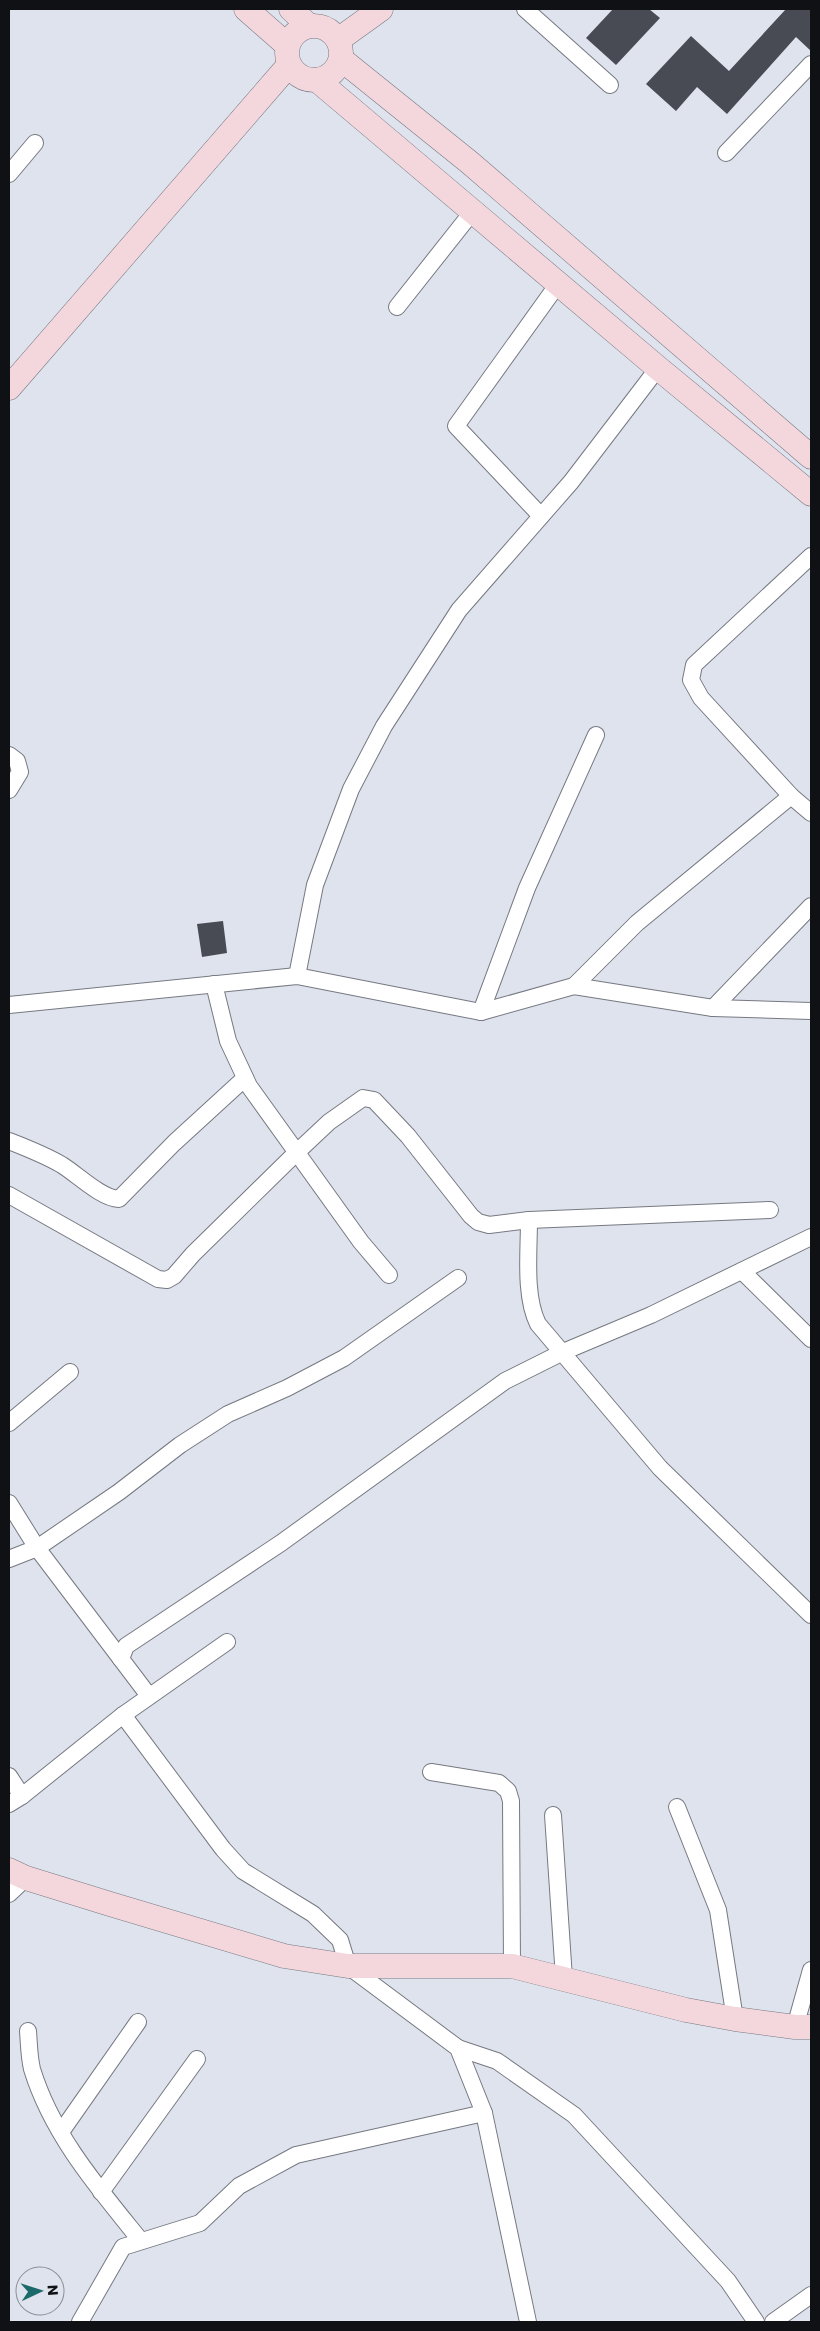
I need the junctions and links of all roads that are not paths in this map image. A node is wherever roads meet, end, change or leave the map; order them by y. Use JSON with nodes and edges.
{"nodes":[{"id":1,"x":246,"y":9,"type":"edge"},
{"id":2,"x":291,"y":9,"type":"edge"},
{"id":3,"x":381,"y":9,"type":"edge"},
{"id":4,"x":525,"y":9,"type":"edge"},
{"id":5,"x":309,"y":26,"type":"junction"},
{"id":6,"x":339,"y":50,"type":"junction"},
{"id":7,"x":288,"y":55,"type":"junction"},
{"id":8,"x":811,"y":64,"type":"edge"},
{"id":9,"x":317,"y":80,"type":"junction"},
{"id":10,"x":610,"y":85,"type":"dead end"},
{"id":11,"x":34,"y":143,"type":"dead end"},
{"id":12,"x":726,"y":153,"type":"dead end"},
{"id":13,"x":9,"y":174,"type":"edge"},
{"id":14,"x":472,"y":211,"type":"junction"},
{"id":15,"x":558,"y":284,"type":"junction"},
{"id":16,"x":397,"y":307,"type":"dead end"},
{"id":17,"x":658,"y":368,"type":"junction"},
{"id":18,"x":9,"y":388,"type":"edge"},
{"id":19,"x":811,"y":457,"type":"edge"},
{"id":20,"x":811,"y":494,"type":"edge"},
{"id":21,"x":541,"y":516,"type":"junction"},
{"id":22,"x":811,"y":556,"type":"edge"},
{"id":23,"x":596,"y":735,"type":"dead end"},
{"id":24,"x":9,"y":755,"type":"edge"},
{"id":25,"x":9,"y":790,"type":"edge"},
{"id":26,"x":791,"y":796,"type":"junction"},
{"id":27,"x":811,"y":813,"type":"edge"},
{"id":28,"x":811,"y":906,"type":"edge"},
{"id":29,"x":297,"y":976,"type":"junction"},
{"id":30,"x":214,"y":984,"type":"junction"},
{"id":31,"x":574,"y":986,"type":"junction"},
{"id":32,"x":9,"y":1005,"type":"edge"},
{"id":33,"x":713,"y":1008,"type":"junction"},
{"id":34,"x":811,"y":1011,"type":"edge"},
{"id":35,"x":481,"y":1012,"type":"junction"},
{"id":36,"x":245,"y":1078,"type":"junction"},
{"id":37,"x":9,"y":1141,"type":"edge"},
{"id":38,"x":296,"y":1153,"type":"junction"},
{"id":39,"x":9,"y":1194,"type":"edge"},
{"id":40,"x":770,"y":1210,"type":"dead end"},
{"id":41,"x":528,"y":1220,"type":"junction"},
{"id":42,"x":811,"y":1237,"type":"edge"},
{"id":43,"x":742,"y":1271,"type":"junction"},
{"id":44,"x":389,"y":1275,"type":"dead end"},
{"id":45,"x":458,"y":1278,"type":"dead end"},
{"id":46,"x":811,"y":1340,"type":"edge"},
{"id":47,"x":562,"y":1352,"type":"junction"},
{"id":48,"x":70,"y":1372,"type":"dead end"},
{"id":49,"x":9,"y":1423,"type":"edge"},
{"id":50,"x":9,"y":1502,"type":"edge"},
{"id":51,"x":37,"y":1548,"type":"junction"},
{"id":52,"x":9,"y":1559,"type":"edge"},
{"id":53,"x":811,"y":1616,"type":"edge"},
{"id":54,"x":227,"y":1642,"type":"dead end"},
{"id":55,"x":121,"y":1659,"type":"junction"},
{"id":56,"x":149,"y":1696,"type":"junction"},
{"id":57,"x":123,"y":1715,"type":"junction"},
{"id":58,"x":431,"y":1772,"type":"dead end"},
{"id":59,"x":9,"y":1776,"type":"edge"},
{"id":60,"x":15,"y":1800,"type":"edge"},
{"id":61,"x":677,"y":1807,"type":"dead end"},
{"id":62,"x":553,"y":1815,"type":"dead end"},
{"id":63,"x":17,"y":1874,"type":"edge"},
{"id":64,"x":9,"y":1894,"type":"edge"},
{"id":65,"x":348,"y":1966,"type":"junction"},
{"id":66,"x":512,"y":1966,"type":"junction"},
{"id":67,"x":811,"y":1970,"type":"edge"},
{"id":68,"x":564,"y":1978,"type":"junction"},
{"id":69,"x":735,"y":2019,"type":"junction"},
{"id":70,"x":138,"y":2022,"type":"dead end"},
{"id":71,"x":803,"y":2027,"type":"edge"},
{"id":72,"x":28,"y":2031,"type":"dead end"},
{"id":73,"x":458,"y":2048,"type":"junction"},
{"id":74,"x":197,"y":2059,"type":"dead end"},
{"id":75,"x":484,"y":2113,"type":"junction"},
{"id":76,"x":61,"y":2132,"type":"junction"},
{"id":77,"x":101,"y":2192,"type":"junction"},
{"id":78,"x":141,"y":2241,"type":"junction"},
{"id":79,"x":811,"y":2295,"type":"edge"},
{"id":80,"x":80,"y":2322,"type":"edge"},
{"id":81,"x":528,"y":2322,"type":"edge"},
{"id":82,"x":756,"y":2322,"type":"edge"},
{"id":83,"x":773,"y":2322,"type":"edge"}],
"edges":[{"from":1,"to":7,"type":"main road"},
{"from":2,"to":5,"type":"main road"},
{"from":3,"to":6,"type":"main road"},
{"from":4,"to":10,"type":"street"},
{"from":5,"to":6,"type":"main road"},
{"from":5,"to":7,"type":"main road"},
{"from":6,"to":9,"type":"main road"},
{"from":6,"to":19,"type":"main road"},
{"from":7,"to":9,"type":"main road"},
{"from":7,"to":18,"type":"main road"},
{"from":8,"to":12,"type":"street"},
{"from":9,"to":14,"type":"main road"},
{"from":11,"to":13,"type":"street"},
{"from":14,"to":15,"type":"main road"},
{"from":14,"to":16,"type":"street"},
{"from":15,"to":17,"type":"main road"},
{"from":15,"to":21,"type":"street"},
{"from":17,"to":20,"type":"main road"},
{"from":17,"to":21,"type":"street"},
{"from":21,"to":29,"type":"street"},
{"from":22,"to":26,"type":"street"},
{"from":23,"to":35,"type":"street"},
{"from":24,"to":25,"type":"street"},
{"from":26,"to":27,"type":"street"},
{"from":26,"to":31,"type":"street"},
{"from":28,"to":33,"type":"street"},
{"from":29,"to":30,"type":"street"},
{"from":29,"to":35,"type":"street"},
{"from":30,"to":32,"type":"street"},
{"from":30,"to":36,"type":"street"},
{"from":31,"to":33,"type":"street"},
{"from":31,"to":35,"type":"street"},
{"from":33,"to":34,"type":"street"},
{"from":36,"to":37,"type":"street"},
{"from":36,"to":38,"type":"street"},
{"from":38,"to":39,"type":"street"},
{"from":38,"to":41,"type":"street"},
{"from":38,"to":44,"type":"street"},
{"from":40,"to":41,"type":"street"},
{"from":41,"to":47,"type":"street"},
{"from":42,"to":43,"type":"street"},
{"from":43,"to":46,"type":"street"},
{"from":43,"to":47,"type":"street"},
{"from":45,"to":51,"type":"street"},
{"from":47,"to":53,"type":"street"},
{"from":47,"to":55,"type":"street"},
{"from":48,"to":49,"type":"street"},
{"from":50,"to":51,"type":"street"},
{"from":51,"to":52,"type":"street"},
{"from":51,"to":55,"type":"street"},
{"from":54,"to":56,"type":"street"},
{"from":55,"to":56,"type":"street"},
{"from":56,"to":57,"type":"street"},
{"from":57,"to":60,"type":"street"},
{"from":57,"to":65,"type":"street"},
{"from":58,"to":66,"type":"street"},
{"from":59,"to":60,"type":"street"},
{"from":61,"to":69,"type":"street"},
{"from":62,"to":68,"type":"street"},
{"from":63,"to":64,"type":"street"},
{"from":63,"to":65,"type":"main road"},
{"from":65,"to":66,"type":"main road"},
{"from":65,"to":73,"type":"street"},
{"from":66,"to":68,"type":"main road"},
{"from":67,"to":71,"type":"street"},
{"from":68,"to":69,"type":"main road"},
{"from":69,"to":71,"type":"main road"},
{"from":70,"to":76,"type":"street"},
{"from":72,"to":76,"type":"street"},
{"from":73,"to":75,"type":"street"},
{"from":73,"to":82,"type":"street"},
{"from":74,"to":77,"type":"street"},
{"from":75,"to":78,"type":"street"},
{"from":75,"to":81,"type":"street"},
{"from":76,"to":77,"type":"street"},
{"from":77,"to":78,"type":"street"},
{"from":78,"to":80,"type":"street"},
{"from":79,"to":83,"type":"street"}]}
